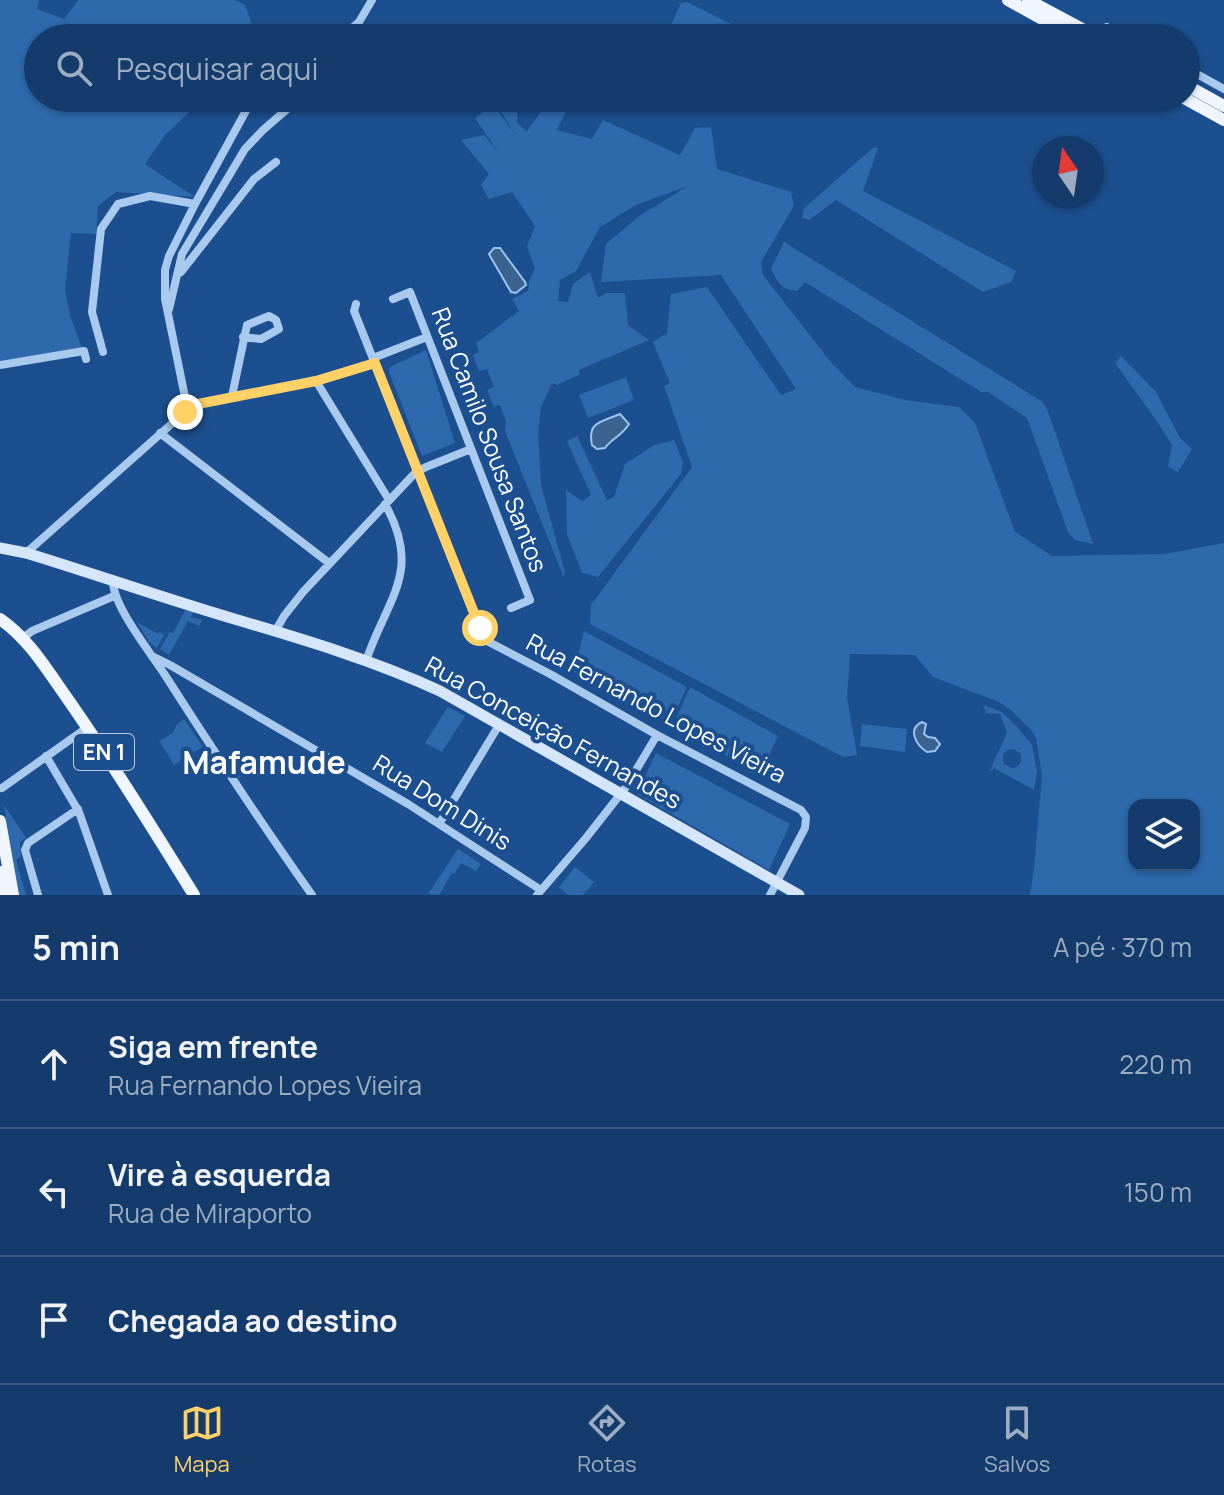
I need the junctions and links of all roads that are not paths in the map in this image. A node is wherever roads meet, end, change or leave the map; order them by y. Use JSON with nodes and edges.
{"nodes":[{"id":1,"x":372,"y":0,"type":"edge"},
{"id":2,"x":1008,"y":0,"type":"edge"},
{"id":3,"x":1028,"y":0,"type":"edge"},
{"id":4,"x":1042,"y":14,"type":"junction"},
{"id":5,"x":357,"y":24,"type":"edge"},
{"id":6,"x":1056,"y":24,"type":"edge"},
{"id":7,"x":1066,"y":24,"type":"edge"},
{"id":8,"x":1200,"y":76,"type":"edge"},
{"id":9,"x":1224,"y":89,"type":"edge"},
{"id":10,"x":1200,"y":93,"type":"edge"},
{"id":11,"x":1224,"y":106,"type":"edge"},
{"id":12,"x":1200,"y":107,"type":"edge"},
{"id":13,"x":245,"y":112,"type":"edge"},
{"id":14,"x":284,"y":112,"type":"edge"},
{"id":15,"x":1224,"y":118,"type":"edge"},
{"id":16,"x":276,"y":162,"type":"dead end"},
{"id":17,"x":195,"y":204,"type":"junction"},
{"id":18,"x":178,"y":275,"type":"junction"},
{"id":19,"x":393,"y":299,"type":"dead end"},
{"id":20,"x":356,"y":304,"type":"dead end"},
{"id":21,"x":168,"y":309,"type":"junction"},
{"id":22,"x":243,"y":337,"type":"dead end"},
{"id":23,"x":427,"y":337,"type":"junction"},
{"id":24,"x":103,"y":352,"type":"dead end"},
{"id":25,"x":86,"y":359,"type":"dead end"},
{"id":26,"x":374,"y":360,"type":"junction"},
{"id":27,"x":0,"y":365,"type":"edge"},
{"id":28,"x":316,"y":381,"type":"junction"},
{"id":29,"x":232,"y":396,"type":"junction"},
{"id":30,"x":185,"y":412,"type":"junction"},
{"id":31,"x":160,"y":433,"type":"junction"},
{"id":32,"x":471,"y":449,"type":"junction"},
{"id":33,"x":417,"y":471,"type":"junction"},
{"id":34,"x":387,"y":502,"type":"junction"},
{"id":35,"x":0,"y":548,"type":"edge"},
{"id":36,"x":26,"y":553,"type":"junction"},
{"id":37,"x":329,"y":563,"type":"junction"},
{"id":38,"x":113,"y":580,"type":"junction"},
{"id":39,"x":114,"y":596,"type":"junction"},
{"id":40,"x":511,"y":608,"type":"dead end"},
{"id":41,"x":0,"y":619,"type":"edge"},
{"id":42,"x":276,"y":630,"type":"junction"},
{"id":43,"x":23,"y":638,"type":"junction"},
{"id":44,"x":154,"y":657,"type":"junction"},
{"id":45,"x":366,"y":661,"type":"junction"},
{"id":46,"x":499,"y":725,"type":"junction"},
{"id":47,"x":88,"y":727,"type":"junction"},
{"id":48,"x":657,"y":735,"type":"junction"},
{"id":49,"x":46,"y":756,"type":"junction"},
{"id":50,"x":2,"y":788,"type":"dead end"},
{"id":51,"x":620,"y":794,"type":"junction"},
{"id":52,"x":78,"y":809,"type":"junction"},
{"id":53,"x":0,"y":821,"type":"edge"},
{"id":54,"x":439,"y":824,"type":"junction"},
{"id":55,"x":0,"y":872,"type":"edge"},
{"id":56,"x":776,"y":883,"type":"junction"},
{"id":57,"x":539,"y":892,"type":"edge"},
{"id":58,"x":4,"y":895,"type":"edge"},
{"id":59,"x":13,"y":895,"type":"edge"},
{"id":60,"x":38,"y":895,"type":"edge"},
{"id":61,"x":108,"y":895,"type":"edge"},
{"id":62,"x":194,"y":895,"type":"edge"},
{"id":63,"x":312,"y":895,"type":"edge"},
{"id":64,"x":770,"y":895,"type":"edge"},
{"id":65,"x":799,"y":895,"type":"edge"}],
"edges":[{"from":1,"to":5,"type":"street"},
{"from":2,"to":4,"type":"main road"},
{"from":3,"to":4,"type":"main road"},
{"from":4,"to":6,"type":"main road"},
{"from":4,"to":7,"type":"main road"},
{"from":8,"to":9,"type":"street"},
{"from":10,"to":11,"type":"main road"},
{"from":12,"to":15,"type":"main road"},
{"from":13,"to":17,"type":"street"},
{"from":14,"to":18,"type":"street"},
{"from":16,"to":18,"type":"street"},
{"from":17,"to":21,"type":"street"},
{"from":17,"to":24,"type":"street"},
{"from":18,"to":21,"type":"street"},
{"from":19,"to":23,"type":"street","name":"Rua Camilo Sousa Santos"},
{"from":20,"to":26,"type":"street","name":"Rua Fernando Lopes Vieira"},
{"from":21,"to":30,"type":"street"},
{"from":22,"to":29,"type":"street"},
{"from":23,"to":26,"type":"street"},
{"from":23,"to":32,"type":"street","name":"Rua Camilo Sousa Santos"},
{"from":25,"to":27,"type":"street"},
{"from":26,"to":28,"type":"street"},
{"from":26,"to":33,"type":"street","name":"Rua Fernando Lopes Vieira"},
{"from":28,"to":29,"type":"street"},
{"from":28,"to":34,"type":"street"},
{"from":29,"to":30,"type":"street"},
{"from":30,"to":31,"type":"street"},
{"from":31,"to":36,"type":"street"},
{"from":31,"to":37,"type":"street"},
{"from":32,"to":33,"type":"street"},
{"from":32,"to":40,"type":"street","name":"Rua Camilo Sousa Santos"},
{"from":33,"to":34,"type":"street"},
{"from":33,"to":48,"type":"street","name":"Rua Fernando Lopes Vieira"},
{"from":34,"to":37,"type":"street"},
{"from":34,"to":45,"type":"street"},
{"from":35,"to":36,"type":"main road","name":"Rua Conceição Fernandes"},
{"from":36,"to":38,"type":"main road","name":"Rua Conceição Fernandes"},
{"from":37,"to":42,"type":"street"},
{"from":38,"to":39,"type":"street"},
{"from":38,"to":42,"type":"main road","name":"Rua Conceição Fernandes"},
{"from":39,"to":43,"type":"street"},
{"from":39,"to":44,"type":"street"},
{"from":41,"to":43,"type":"main road","number":"EN 1"},
{"from":42,"to":45,"type":"main road","name":"Rua Conceição Fernandes"},
{"from":43,"to":47,"type":"main road","number":"EN 1"},
{"from":44,"to":54,"type":"street","name":"Rua Dom Dinis"},
{"from":44,"to":63,"type":"street"},
{"from":45,"to":46,"type":"main road","name":"Rua Conceição Fernandes"},
{"from":46,"to":51,"type":"main road","name":"Rua Conceição Fernandes"},
{"from":46,"to":54,"type":"street"},
{"from":47,"to":49,"type":"street"},
{"from":47,"to":62,"type":"main road","number":"EN 1"},
{"from":48,"to":51,"type":"street"},
{"from":48,"to":56,"type":"street","name":"Rua Fernando Lopes Vieira"},
{"from":49,"to":50,"type":"street"},
{"from":49,"to":52,"type":"street"},
{"from":51,"to":56,"type":"main road","name":"Rua Conceição Fernandes"},
{"from":51,"to":57,"type":"street"},
{"from":52,"to":60,"type":"street"},
{"from":52,"to":61,"type":"street"},
{"from":53,"to":59,"type":"main road"},
{"from":54,"to":57,"type":"street","name":"Rua Dom Dinis"},
{"from":55,"to":58,"type":"main road"},
{"from":56,"to":64,"type":"street"},
{"from":56,"to":65,"type":"main road","name":"Rua Conceição Fernandes"}]}
